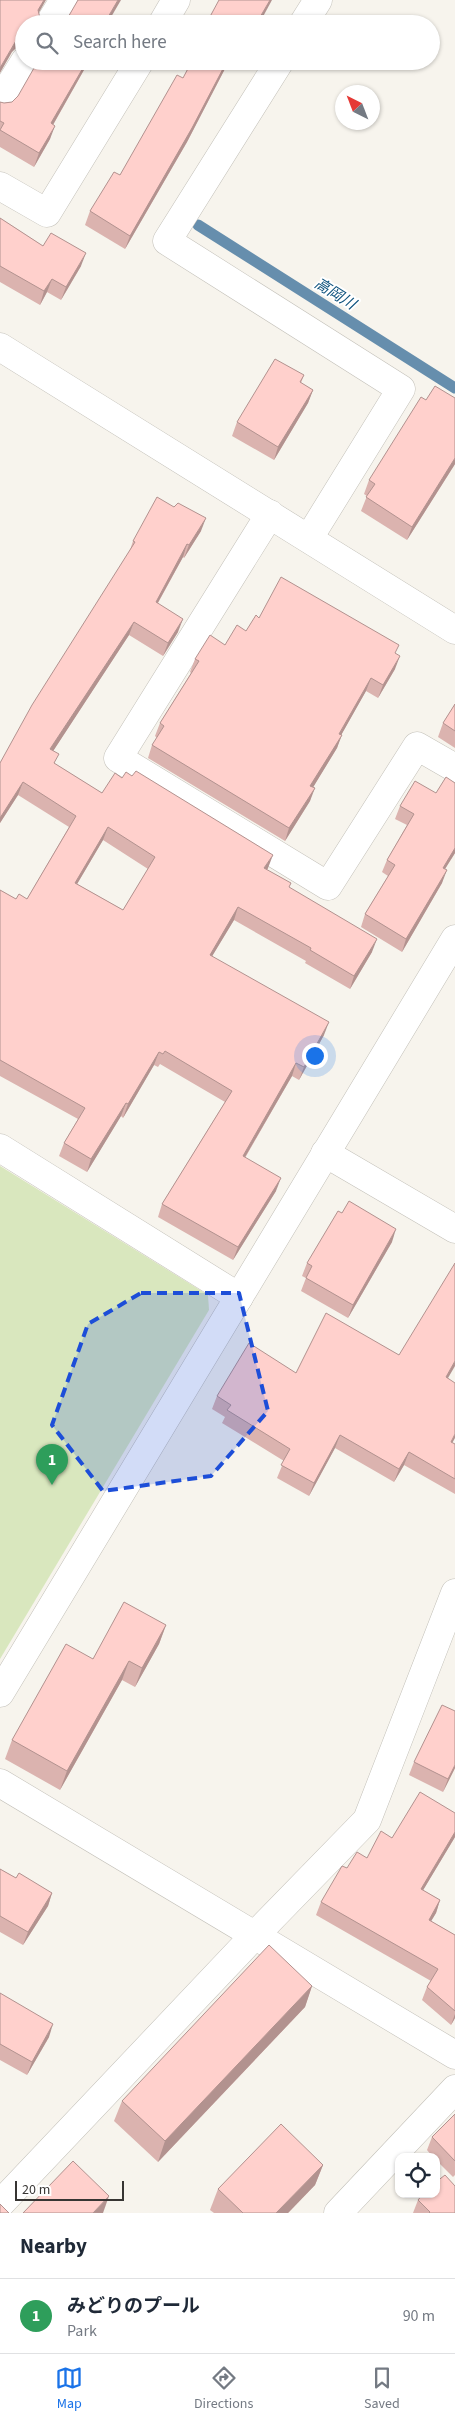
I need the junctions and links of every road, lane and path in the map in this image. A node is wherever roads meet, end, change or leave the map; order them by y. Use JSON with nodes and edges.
{"nodes":[{"id":1,"x":64,"y":0,"type":"edge"},
{"id":2,"x":176,"y":0,"type":"edge"},
{"id":3,"x":318,"y":0,"type":"edge"},
{"id":4,"x":55,"y":15,"type":"edge"},
{"id":5,"x":167,"y":15,"type":"edge"},
{"id":6,"x":309,"y":15,"type":"edge"},
{"id":7,"x":19,"y":70,"type":"edge"},
{"id":8,"x":134,"y":70,"type":"edge"},
{"id":9,"x":274,"y":70,"type":"edge"},
{"id":10,"x":0,"y":101,"type":"edge"},
{"id":11,"x":0,"y":186,"type":"edge"},
{"id":12,"x":0,"y":347,"type":"edge"},
{"id":13,"x":270,"y":514,"type":"junction"},
{"id":14,"x":309,"y":538,"type":"junction"},
{"id":15,"x":455,"y":630,"type":"edge"},
{"id":16,"x":455,"y":768,"type":"edge"},
{"id":17,"x":455,"y":939,"type":"edge"},
{"id":18,"x":0,"y":1148,"type":"edge"},
{"id":19,"x":325,"y":1153,"type":"junction"},
{"id":20,"x":455,"y":1229,"type":"edge"},
{"id":21,"x":239,"y":1298,"type":"junction"},
{"id":22,"x":455,"y":1593,"type":"edge"},
{"id":23,"x":0,"y":1693,"type":"edge"},
{"id":24,"x":0,"y":1783,"type":"edge"},
{"id":25,"x":254,"y":1936,"type":"junction"},
{"id":26,"x":455,"y":2056,"type":"edge"},
{"id":27,"x":455,"y":2090,"type":"edge"},
{"id":28,"x":0,"y":2204,"type":"edge"},
{"id":29,"x":338,"y":2213,"type":"edge"}],
"edges":[{"from":1,"to":4,"type":"street"},
{"from":2,"to":5,"type":"street"},
{"from":3,"to":6,"type":"street"},
{"from":7,"to":10,"type":"street"},
{"from":8,"to":11,"type":"street"},
{"from":9,"to":14,"type":"street"},
{"from":12,"to":13,"type":"street"},
{"from":13,"to":14,"type":"street"},
{"from":13,"to":16,"type":"street"},
{"from":14,"to":15,"type":"street"},
{"from":17,"to":19,"type":"street"},
{"from":18,"to":21,"type":"street"},
{"from":19,"to":20,"type":"street"},
{"from":19,"to":21,"type":"street"},
{"from":21,"to":23,"type":"street"},
{"from":22,"to":25,"type":"street"},
{"from":24,"to":25,"type":"street"},
{"from":25,"to":26,"type":"street"},
{"from":25,"to":28,"type":"street"},
{"from":27,"to":29,"type":"street"}]}
